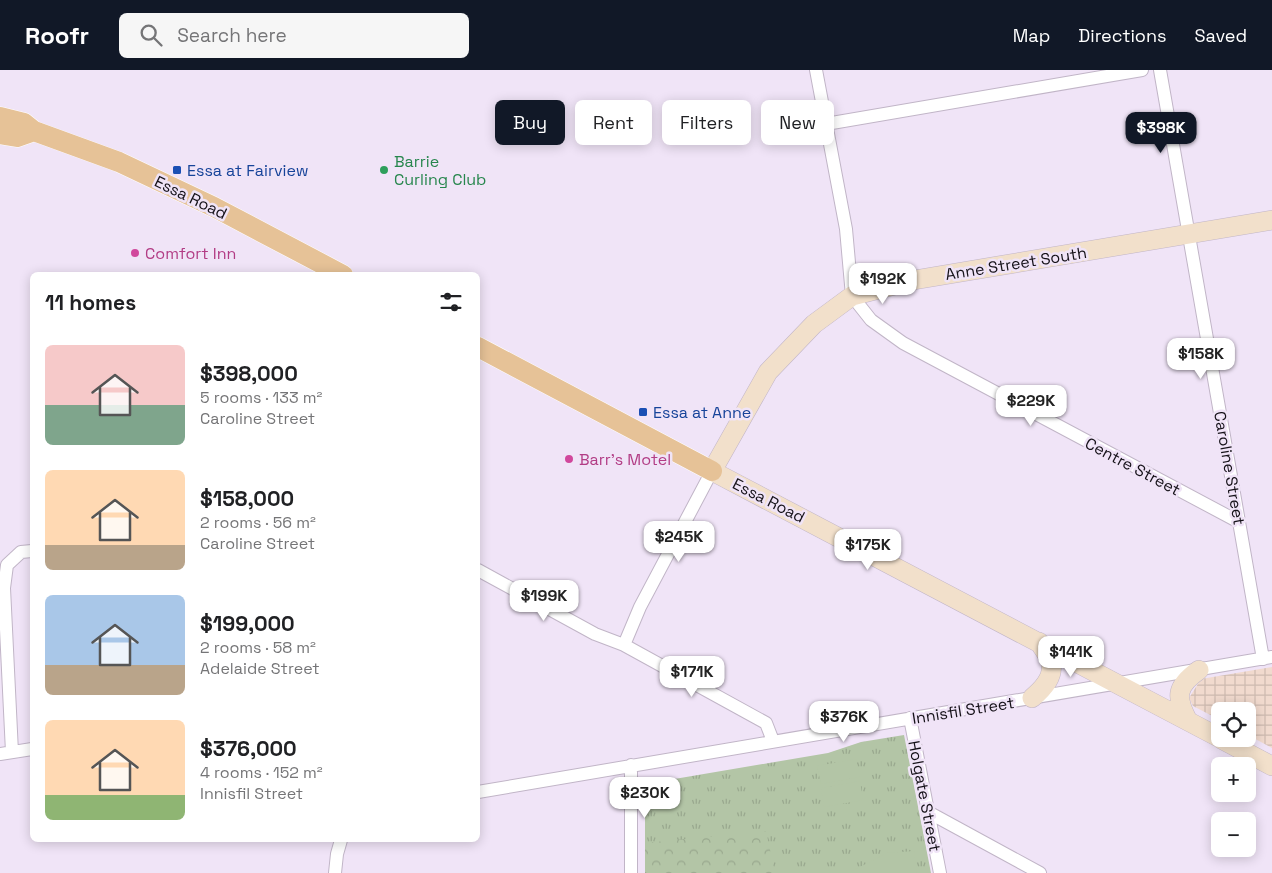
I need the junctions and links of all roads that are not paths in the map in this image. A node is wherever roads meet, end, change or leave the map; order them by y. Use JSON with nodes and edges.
{"nodes":[{"id":1,"x":816,"y":70,"type":"edge"},
{"id":2,"x":1142,"y":70,"type":"edge"},
{"id":3,"x":1160,"y":70,"type":"edge"},
{"id":4,"x":822,"y":100,"type":"edge"},
{"id":5,"x":0,"y":117,"type":"edge"},
{"id":6,"x":834,"y":123,"type":"edge"},
{"id":7,"x":34,"y":131,"type":"junction"},
{"id":8,"x":0,"y":134,"type":"edge"},
{"id":9,"x":830,"y":145,"type":"edge"},
{"id":10,"x":1272,"y":220,"type":"edge"},
{"id":11,"x":1189,"y":234,"type":"junction"},
{"id":12,"x":337,"y":272,"type":"edge"},
{"id":13,"x":852,"y":296,"type":"junction"},
{"id":14,"x":480,"y":348,"type":"edge"},
{"id":15,"x":712,"y":470,"type":"junction"},
{"id":16,"x":1239,"y":522,"type":"junction"},
{"id":17,"x":30,"y":551,"type":"edge"},
{"id":18,"x":480,"y":571,"type":"edge"},
{"id":19,"x":1039,"y":642,"type":"junction"},
{"id":20,"x":624,"y":645,"type":"junction"},
{"id":21,"x":1267,"y":658,"type":"edge"},
{"id":22,"x":1199,"y":670,"type":"junction"},
{"id":23,"x":1118,"y":684,"type":"junction"},
{"id":24,"x":1032,"y":698,"type":"junction"},
{"id":25,"x":910,"y":718,"type":"junction"},
{"id":26,"x":1188,"y":721,"type":"junction"},
{"id":27,"x":1211,"y":733,"type":"edge"},
{"id":28,"x":773,"y":741,"type":"junction"},
{"id":29,"x":1237,"y":747,"type":"edge"},
{"id":30,"x":30,"y":749,"type":"edge"},
{"id":31,"x":6,"y":753,"type":"edge"},
{"id":32,"x":631,"y":765,"type":"junction"},
{"id":33,"x":1272,"y":766,"type":"edge"},
{"id":34,"x":480,"y":792,"type":"edge"},
{"id":35,"x":928,"y":812,"type":"junction"},
{"id":36,"x":340,"y":842,"type":"edge"},
{"id":37,"x":335,"y":873,"type":"edge"},
{"id":38,"x":631,"y":873,"type":"edge"},
{"id":39,"x":940,"y":873,"type":"edge"},
{"id":40,"x":1040,"y":873,"type":"edge"}],
"edges":[{"from":1,"to":4,"type":"street"},
{"from":2,"to":6,"type":"street"},
{"from":3,"to":11,"type":"street","name":"Caroline Street"},
{"from":5,"to":7,"type":"main road","name":"Essa Road"},
{"from":7,"to":8,"type":"main road"},
{"from":7,"to":12,"type":"main road","name":"Essa Road"},
{"from":9,"to":13,"type":"street"},
{"from":10,"to":11,"type":"main road","name":"Anne Street South"},
{"from":11,"to":13,"type":"main road","name":"Anne Street South"},
{"from":11,"to":16,"type":"street","name":"Caroline Street"},
{"from":13,"to":15,"type":"main road","name":"Anne Street South"},
{"from":13,"to":16,"type":"street","name":"Centre Street"},
{"from":14,"to":15,"type":"main road","name":"Essa Road"},
{"from":15,"to":19,"type":"main road","name":"Essa Road"},
{"from":15,"to":20,"type":"street","name":"Anne Street South"},
{"from":16,"to":21,"type":"street","name":"Caroline Street"},
{"from":17,"to":31,"type":"street"},
{"from":18,"to":20,"type":"street"},
{"from":19,"to":23,"type":"main road","name":"Essa Road"},
{"from":19,"to":24,"type":"main road"},
{"from":20,"to":28,"type":"street"},
{"from":21,"to":22,"type":"street","name":"Innisfil Street"},
{"from":22,"to":23,"type":"street","name":"Innisfil Street"},
{"from":22,"to":26,"type":"main road"},
{"from":23,"to":24,"type":"street","name":"Innisfil Street"},
{"from":23,"to":26,"type":"main road","name":"Essa Road"},
{"from":24,"to":25,"type":"street","name":"Innisfil Street"},
{"from":25,"to":28,"type":"street","name":"Innisfil Street"},
{"from":25,"to":35,"type":"street","name":"Holgate Street"},
{"from":26,"to":27,"type":"main road","name":"Essa Road"},
{"from":28,"to":32,"type":"street","name":"Innisfil Street"},
{"from":29,"to":33,"type":"main road","name":"Essa Road"},
{"from":30,"to":31,"type":"street"},
{"from":32,"to":34,"type":"street","name":"Innisfil Street"},
{"from":32,"to":38,"type":"street"},
{"from":35,"to":39,"type":"street","name":"Holgate Street"},
{"from":35,"to":40,"type":"street"},
{"from":36,"to":37,"type":"street"}]}
